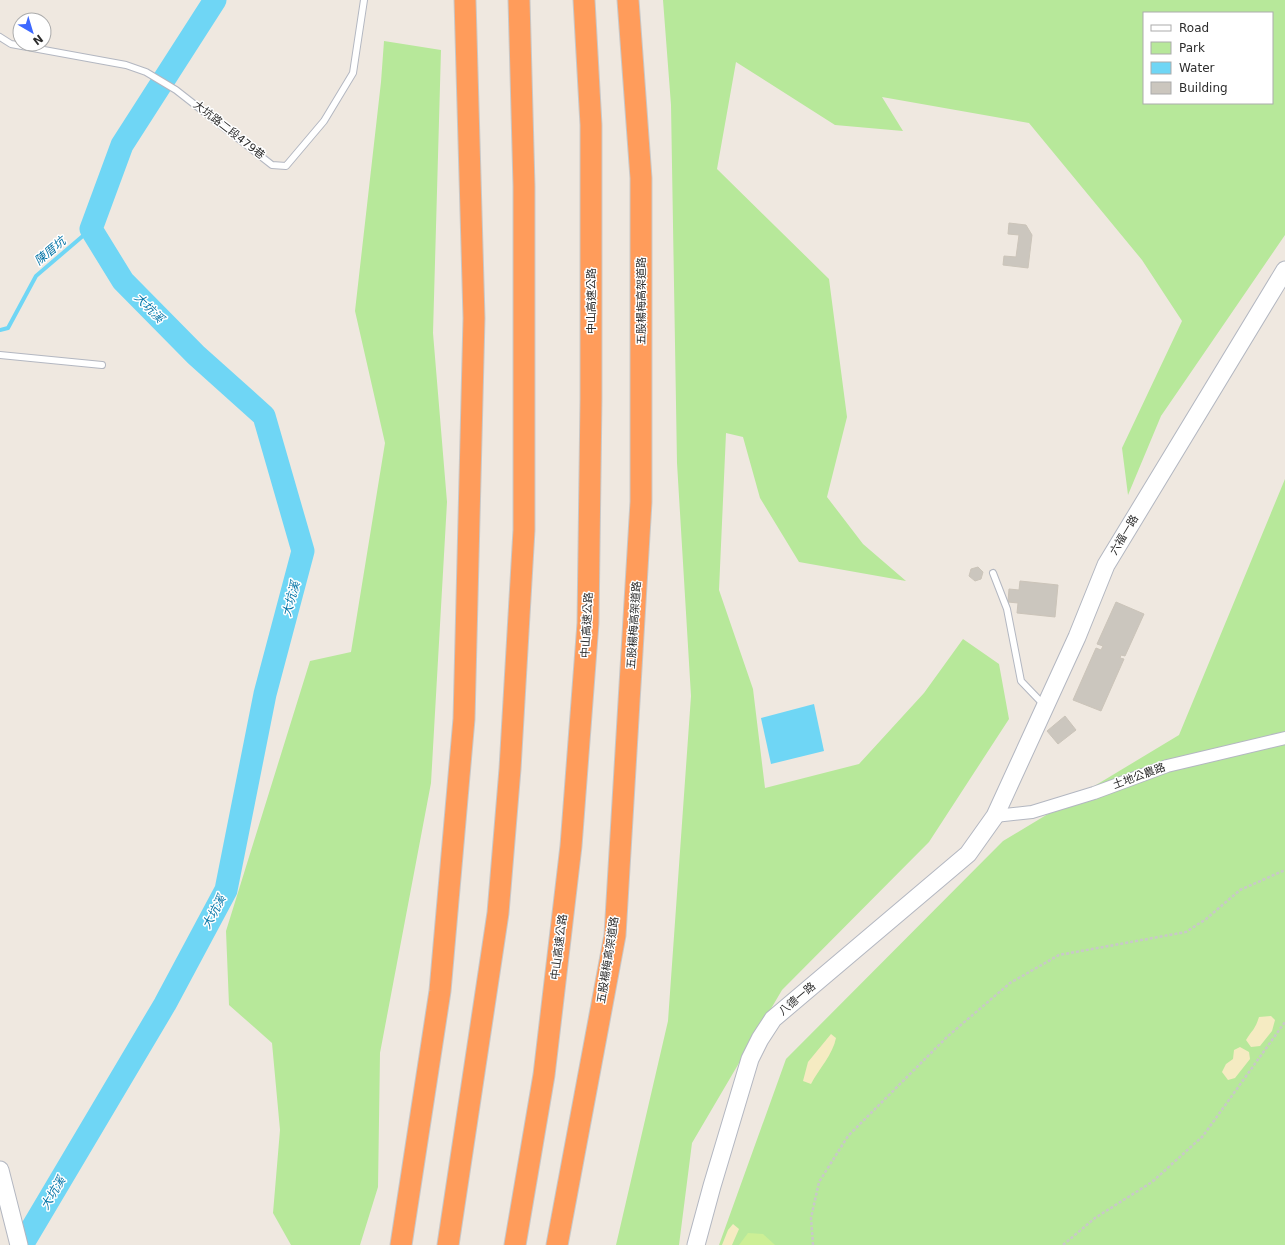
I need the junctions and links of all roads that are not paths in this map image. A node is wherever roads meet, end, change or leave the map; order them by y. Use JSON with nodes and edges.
{"nodes":[{"id":1,"x":364,"y":0,"type":"edge"},
{"id":2,"x":465,"y":0,"type":"edge"},
{"id":3,"x":519,"y":0,"type":"edge"},
{"id":4,"x":584,"y":0,"type":"edge"},
{"id":5,"x":628,"y":0,"type":"edge"},
{"id":6,"x":0,"y":37,"type":"edge"},
{"id":7,"x":1285,"y":270,"type":"edge"},
{"id":8,"x":0,"y":355,"type":"edge"},
{"id":9,"x":102,"y":366,"type":"dead end"},
{"id":10,"x":993,"y":573,"type":"dead end"},
{"id":11,"x":1045,"y":706,"type":"junction"},
{"id":12,"x":1285,"y":738,"type":"edge"},
{"id":13,"x":995,"y":816,"type":"junction"},
{"id":14,"x":0,"y":1170,"type":"edge"},
{"id":15,"x":18,"y":1242,"type":"edge"},
{"id":16,"x":401,"y":1245,"type":"edge"},
{"id":17,"x":448,"y":1245,"type":"edge"},
{"id":18,"x":515,"y":1245,"type":"edge"},
{"id":19,"x":557,"y":1245,"type":"edge"},
{"id":20,"x":696,"y":1245,"type":"edge"}],
"edges":[{"from":1,"to":6,"type":"lane","name":"大坑路二段479巷"},
{"from":2,"to":16,"type":"highway"},
{"from":3,"to":17,"type":"highway"},
{"from":4,"to":18,"type":"highway","name":"中山高速公路"},
{"from":5,"to":19,"type":"highway","name":"五股楊梅高架道路"},
{"from":7,"to":11,"type":"street","name":"六福一路"},
{"from":8,"to":9,"type":"lane"},
{"from":10,"to":11,"type":"lane"},
{"from":11,"to":13,"type":"street","name":"六福一路"},
{"from":12,"to":13,"type":"street","name":"土地公農路"},
{"from":13,"to":20,"type":"street","name":"八德一路"},
{"from":14,"to":15,"type":"street"}]}
